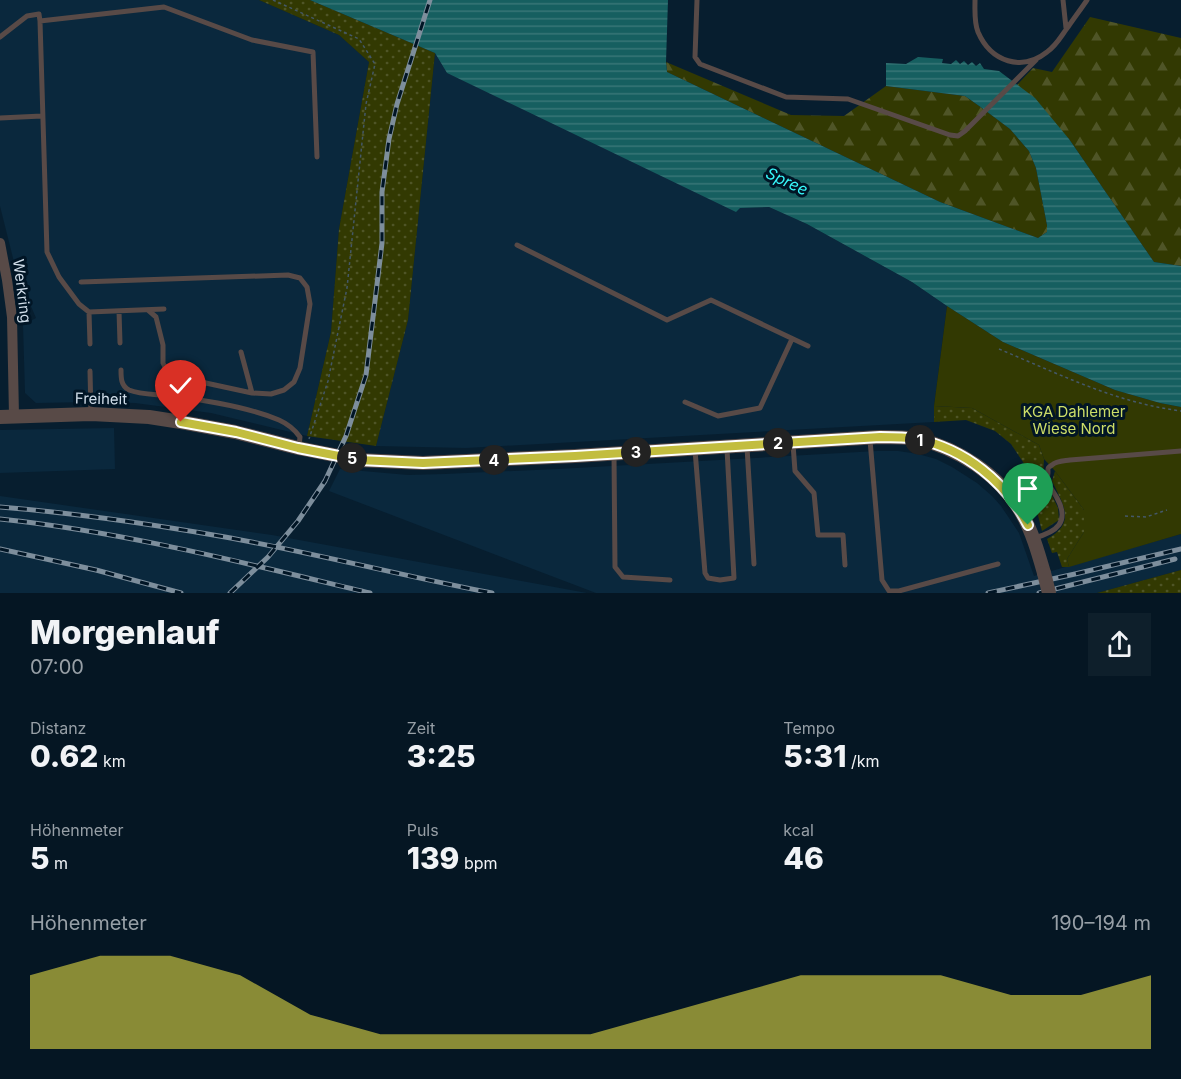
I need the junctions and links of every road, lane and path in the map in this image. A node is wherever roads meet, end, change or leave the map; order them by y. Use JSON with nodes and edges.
{"nodes":[{"id":1,"x":273,"y":0,"type":"edge"},
{"id":2,"x":697,"y":0,"type":"edge"},
{"id":3,"x":975,"y":0,"type":"edge"},
{"id":4,"x":1063,"y":0,"type":"edge"},
{"id":5,"x":1087,"y":0,"type":"edge"},
{"id":6,"x":40,"y":21,"type":"junction"},
{"id":7,"x":1066,"y":29,"type":"junction"},
{"id":8,"x":0,"y":37,"type":"edge"},
{"id":9,"x":1036,"y":60,"type":"junction"},
{"id":10,"x":42,"y":116,"type":"junction"},
{"id":11,"x":0,"y":118,"type":"edge"},
{"id":12,"x":317,"y":157,"type":"dead end"},
{"id":13,"x":0,"y":243,"type":"edge"},
{"id":14,"x":517,"y":245,"type":"dead end"},
{"id":15,"x":81,"y":282,"type":"dead end"},
{"id":16,"x":164,"y":309,"type":"dead end"},
{"id":17,"x":148,"y":310,"type":"junction"},
{"id":18,"x":119,"y":311,"type":"junction"},
{"id":19,"x":89,"y":312,"type":"junction"},
{"id":20,"x":792,"y":339,"type":"junction"},
{"id":21,"x":120,"y":343,"type":"dead end"},
{"id":22,"x":90,"y":344,"type":"dead end"},
{"id":23,"x":808,"y":346,"type":"dead end"},
{"id":24,"x":999,"y":349,"type":"dead end"},
{"id":25,"x":241,"y":352,"type":"dead end"},
{"id":26,"x":90,"y":370,"type":"dead end"},
{"id":27,"x":121,"y":370,"type":"dead end"},
{"id":28,"x":252,"y":393,"type":"junction"},
{"id":29,"x":685,"y":402,"type":"dead end"},
{"id":30,"x":1181,"y":411,"type":"edge"},
{"id":31,"x":91,"y":414,"type":"junction"},
{"id":32,"x":7,"y":416,"type":"edge"},
{"id":33,"x":870,"y":438,"type":"junction"},
{"id":34,"x":793,"y":442,"type":"junction"},
{"id":35,"x":747,"y":445,"type":"junction"},
{"id":36,"x":726,"y":446,"type":"junction"},
{"id":37,"x":695,"y":448,"type":"junction"},
{"id":38,"x":303,"y":449,"type":"junction"},
{"id":39,"x":1181,"y":451,"type":"edge"},
{"id":40,"x":614,"y":453,"type":"junction"},
{"id":41,"x":1167,"y":510,"type":"dead end"},
{"id":42,"x":1125,"y":516,"type":"dead end"},
{"id":43,"x":1033,"y":538,"type":"junction"},
{"id":44,"x":754,"y":564,"type":"dead end"},
{"id":45,"x":999,"y":564,"type":"dead end"},
{"id":46,"x":845,"y":565,"type":"dead end"},
{"id":47,"x":670,"y":580,"type":"dead end"},
{"id":48,"x":1049,"y":593,"type":"edge"}],
"edges":[{"from":1,"to":38,"type":"path"},
{"from":2,"to":9,"type":"lane"},
{"from":3,"to":9,"type":"lane"},
{"from":4,"to":7,"type":"lane"},
{"from":5,"to":7,"type":"lane"},
{"from":6,"to":8,"type":"lane"},
{"from":6,"to":10,"type":"lane"},
{"from":6,"to":12,"type":"lane"},
{"from":7,"to":9,"type":"lane"},
{"from":10,"to":11,"type":"lane"},
{"from":10,"to":19,"type":"lane"},
{"from":13,"to":32,"type":"street","name":"Werkring"},
{"from":14,"to":20,"type":"lane"},
{"from":15,"to":28,"type":"lane"},
{"from":16,"to":17,"type":"lane"},
{"from":17,"to":18,"type":"lane"},
{"from":17,"to":28,"type":"lane"},
{"from":18,"to":19,"type":"lane"},
{"from":18,"to":21,"type":"lane"},
{"from":19,"to":22,"type":"lane"},
{"from":20,"to":23,"type":"lane"},
{"from":20,"to":29,"type":"lane"},
{"from":24,"to":30,"type":"path"},
{"from":25,"to":28,"type":"lane"},
{"from":26,"to":31,"type":"lane"},
{"from":27,"to":38,"type":"lane"},
{"from":31,"to":32,"type":"street","name":"Freiheit"},
{"from":31,"to":38,"type":"street","name":"Freiheit"},
{"from":33,"to":34,"type":"street","name":"Freiheit"},
{"from":33,"to":43,"type":"street","name":"Freiheit"},
{"from":33,"to":45,"type":"lane"},
{"from":34,"to":35,"type":"street","name":"Freiheit"},
{"from":34,"to":46,"type":"lane"},
{"from":35,"to":36,"type":"street","name":"Freiheit"},
{"from":35,"to":44,"type":"lane"},
{"from":36,"to":37,"type":"street","name":"Freiheit"},
{"from":36,"to":37,"type":"lane"},
{"from":37,"to":40,"type":"street","name":"Freiheit"},
{"from":38,"to":40,"type":"street","name":"Freiheit"},
{"from":39,"to":43,"type":"lane"},
{"from":40,"to":47,"type":"lane"},
{"from":41,"to":42,"type":"path"},
{"from":43,"to":48,"type":"street","name":"Freiheit","bridge":true}]}
